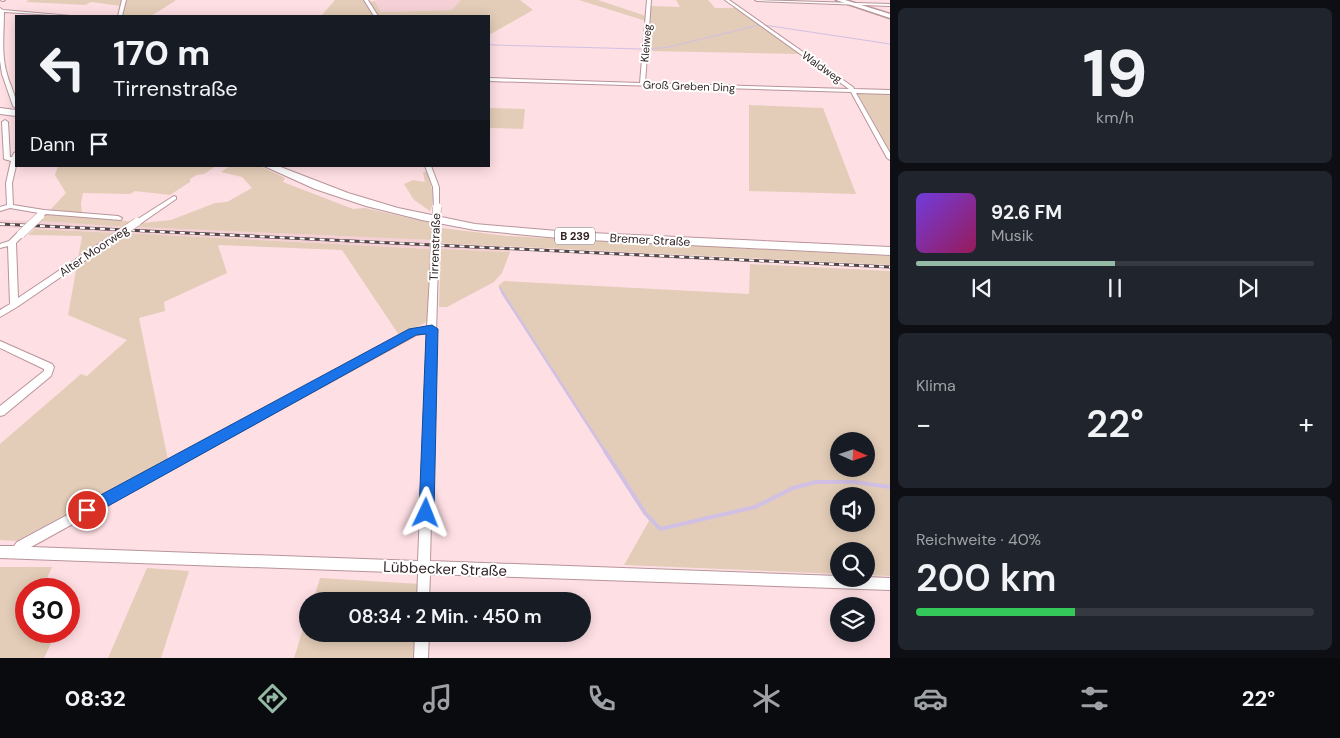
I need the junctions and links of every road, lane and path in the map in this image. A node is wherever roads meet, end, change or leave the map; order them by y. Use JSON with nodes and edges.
{"nodes":[{"id":1,"x":124,"y":0,"type":"edge"},
{"id":2,"x":366,"y":0,"type":"edge"},
{"id":3,"x":649,"y":0,"type":"edge"},
{"id":4,"x":727,"y":0,"type":"edge"},
{"id":5,"x":757,"y":0,"type":"edge"},
{"id":6,"x":839,"y":0,"type":"edge"},
{"id":7,"x":850,"y":4,"type":"junction"},
{"id":8,"x":890,"y":5,"type":"edge"},
{"id":9,"x":1,"y":10,"type":"edge"},
{"id":10,"x":58,"y":15,"type":"edge"},
{"id":11,"x":120,"y":15,"type":"edge"},
{"id":12,"x":375,"y":15,"type":"edge"},
{"id":13,"x":890,"y":16,"type":"edge"},
{"id":14,"x":0,"y":51,"type":"edge"},
{"id":15,"x":490,"y":80,"type":"edge"},
{"id":16,"x":642,"y":85,"type":"junction"},
{"id":17,"x":853,"y":91,"type":"junction"},
{"id":18,"x":890,"y":92,"type":"edge"},
{"id":19,"x":15,"y":102,"type":"edge"},
{"id":20,"x":0,"y":111,"type":"edge"},
{"id":21,"x":15,"y":113,"type":"edge"},
{"id":22,"x":5,"y":122,"type":"dead end"},
{"id":23,"x":15,"y":156,"type":"edge"},
{"id":24,"x":890,"y":158,"type":"edge"},
{"id":25,"x":15,"y":160,"type":"edge"},
{"id":26,"x":271,"y":167,"type":"edge"},
{"id":27,"x":428,"y":167,"type":"edge"},
{"id":28,"x":174,"y":198,"type":"dead end"},
{"id":29,"x":10,"y":206,"type":"junction"},
{"id":30,"x":0,"y":209,"type":"edge"},
{"id":31,"x":42,"y":214,"type":"junction"},
{"id":32,"x":118,"y":218,"type":"dead end"},
{"id":33,"x":118,"y":235,"type":"joint"},
{"id":34,"x":12,"y":243,"type":"junction"},
{"id":35,"x":0,"y":246,"type":"edge"},
{"id":36,"x":890,"y":251,"type":"edge"},
{"id":37,"x":14,"y":305,"type":"junction"},
{"id":38,"x":0,"y":314,"type":"edge"},
{"id":39,"x":432,"y":329,"type":"junction"},
{"id":40,"x":0,"y":344,"type":"edge"},
{"id":41,"x":0,"y":412,"type":"edge"},
{"id":42,"x":0,"y":552,"type":"edge"},
{"id":43,"x":18,"y":552,"type":"junction"},
{"id":44,"x":425,"y":568,"type":"junction"},
{"id":45,"x":890,"y":584,"type":"edge"},
{"id":46,"x":424,"y":592,"type":"edge"},
{"id":47,"x":422,"y":642,"type":"edge"},
{"id":48,"x":421,"y":658,"type":"edge"}],
"edges":[{"from":1,"to":11,"type":"street"},
{"from":2,"to":12,"type":"street"},
{"from":3,"to":16,"type":"street","name":"Kleiweg"},
{"from":4,"to":17,"type":"street","name":"Waldweg"},
{"from":5,"to":7,"type":"street"},
{"from":6,"to":7,"type":"street"},
{"from":7,"to":8,"type":"street"},
{"from":7,"to":13,"type":"street"},
{"from":9,"to":10,"type":"street"},
{"from":9,"to":14,"type":"street"},
{"from":14,"to":19,"type":"street"},
{"from":15,"to":16,"type":"street","name":"Groß Greben Ding"},
{"from":16,"to":17,"type":"street","name":"Groß Greben Ding"},
{"from":17,"to":18,"type":"street","name":"Groß Greben Ding"},
{"from":17,"to":24,"type":"street","name":"Waldweg"},
{"from":20,"to":21,"type":"main road"},
{"from":22,"to":23,"type":"street"},
{"from":25,"to":29,"type":"street"},
{"from":26,"to":36,"type":"main road","name":"Bremer Straße","number":"B 239"},
{"from":27,"to":39,"type":"street","name":"Tirrenstraße","bridge":true},
{"from":28,"to":33,"type":"street","name":"Alter Moorweg","bridge":true},
{"from":29,"to":30,"type":"street"},
{"from":29,"to":31,"type":"street"},
{"from":31,"to":32,"type":"street"},
{"from":31,"to":34,"type":"street","bridge":true},
{"from":33,"to":37,"type":"street","name":"Alter Moorweg"},
{"from":34,"to":35,"type":"street"},
{"from":34,"to":37,"type":"street"},
{"from":37,"to":38,"type":"street"},
{"from":39,"to":43,"type":"street"},
{"from":39,"to":44,"type":"street","name":"Tirrenstraße"},
{"from":40,"to":41,"type":"street"},
{"from":42,"to":43,"type":"street","name":"Lübbecker Straße"},
{"from":43,"to":44,"type":"street","name":"Lübbecker Straße"},
{"from":44,"to":45,"type":"street","name":"Lübbecker Straße"},
{"from":44,"to":46,"type":"street"},
{"from":47,"to":48,"type":"street"}]}
